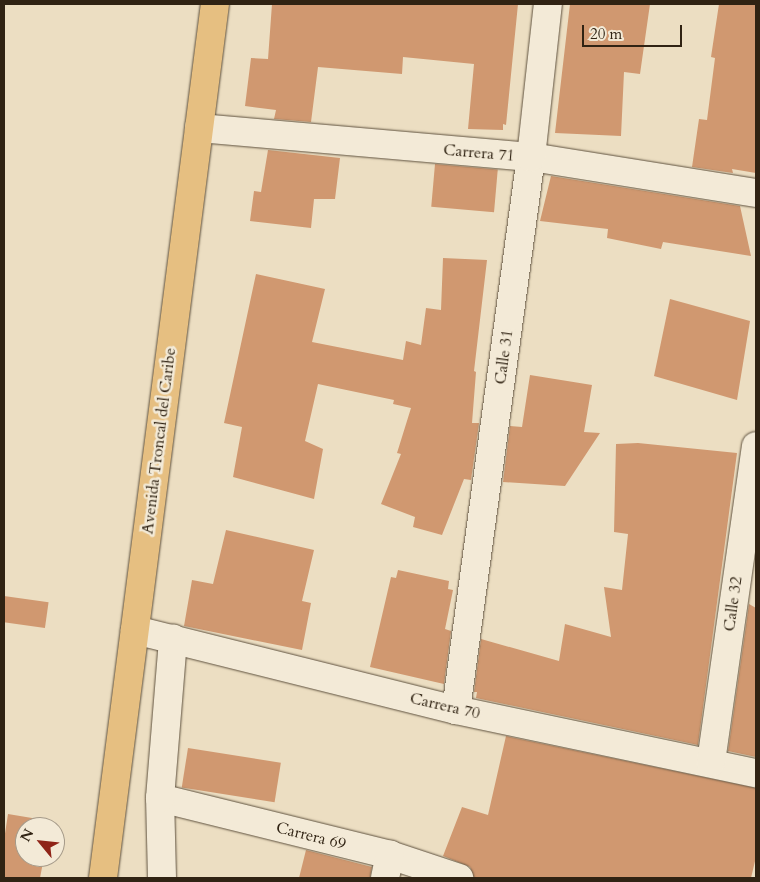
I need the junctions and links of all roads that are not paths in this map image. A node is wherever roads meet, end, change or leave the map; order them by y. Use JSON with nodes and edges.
{"nodes":[{"id":1,"x":215,"y":4,"type":"edge"},
{"id":2,"x":548,"y":4,"type":"edge"},
{"id":3,"x":199,"y":128,"type":"junction"},
{"id":4,"x":531,"y":157,"type":"junction"},
{"id":5,"x":756,"y":193,"type":"edge"},
{"id":6,"x":756,"y":446,"type":"edge"},
{"id":7,"x":135,"y":630,"type":"junction"},
{"id":8,"x":173,"y":638,"type":"junction"},
{"id":9,"x":456,"y":710,"type":"junction"},
{"id":10,"x":711,"y":762,"type":"junction"},
{"id":11,"x":756,"y":773,"type":"edge"},
{"id":12,"x":160,"y":798,"type":"junction"},
{"id":13,"x":388,"y":867,"type":"edge"},
{"id":14,"x":103,"y":878,"type":"edge"},
{"id":15,"x":162,"y":878,"type":"edge"},
{"id":16,"x":460,"y":878,"type":"edge"}],
"edges":[{"from":1,"to":3,"type":"highway","name":"Avenida Troncal del Caribe"},
{"from":2,"to":4,"type":"street","name":"Calle 31"},
{"from":3,"to":4,"type":"street","name":"Carrera 71"},
{"from":3,"to":7,"type":"highway","name":"Avenida Troncal del Caribe"},
{"from":4,"to":5,"type":"street","name":"Carrera 71"},
{"from":4,"to":9,"type":"street","name":"Calle 31"},
{"from":6,"to":10,"type":"street","name":"Calle 32"},
{"from":7,"to":8,"type":"street","name":"Carrera 70"},
{"from":7,"to":14,"type":"highway","name":"Avenida Troncal del Caribe"},
{"from":8,"to":9,"type":"street","name":"Carrera 70"},
{"from":8,"to":12,"type":"street"},
{"from":9,"to":10,"type":"street","name":"Carrera 70"},
{"from":10,"to":11,"type":"street","name":"Carrera 70"},
{"from":12,"to":13,"type":"street","name":"Carrera 69"},
{"from":12,"to":15,"type":"street"},
{"from":13,"to":16,"type":"street","name":"Carrera 69"}]}
